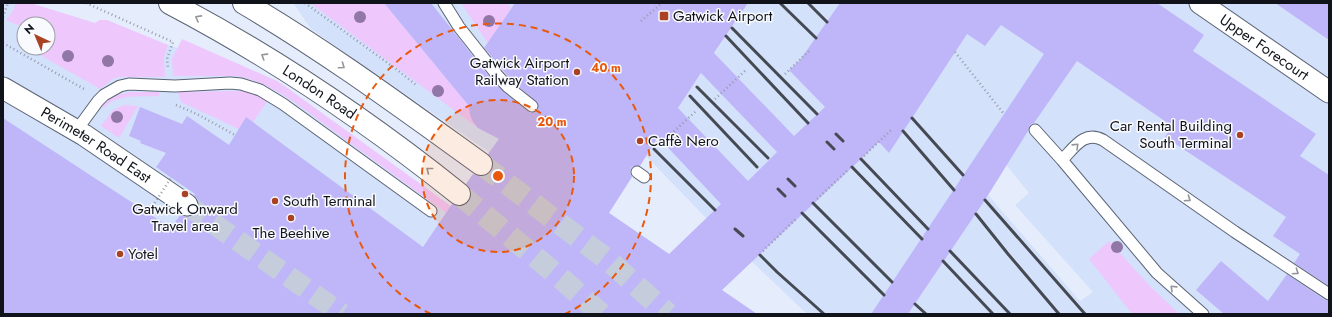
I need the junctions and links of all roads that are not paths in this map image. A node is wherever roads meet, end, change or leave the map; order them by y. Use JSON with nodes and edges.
{"nodes":[{"id":1,"x":170,"y":3,"type":"edge"},
{"id":2,"x":244,"y":3,"type":"edge"},
{"id":3,"x":444,"y":3,"type":"edge"},
{"id":4,"x":1200,"y":3,"type":"edge"},
{"id":5,"x":3,"y":88,"type":"edge"},
{"id":6,"x":1329,"y":92,"type":"edge"},
{"id":7,"x":532,"y":106,"type":"dead end"},
{"id":8,"x":76,"y":130,"type":"junction"},
{"id":9,"x":1035,"y":130,"type":"dead end"},
{"id":10,"x":1062,"y":160,"type":"junction"},
{"id":11,"x":481,"y":164,"type":"tunnel mouth"},
{"id":12,"x":460,"y":194,"type":"tunnel mouth"},
{"id":13,"x":187,"y":205,"type":"tunnel mouth"},
{"id":14,"x":431,"y":211,"type":"dead end"},
{"id":15,"x":1329,"y":294,"type":"edge"},
{"id":16,"x":1203,"y":314,"type":"edge"}],
"edges":[{"from":12,"to":1,"type":"main road","name":"London Road","one_way":true},
{"from":2,"to":11,"type":"main road","one_way":true},
{"from":3,"to":7,"type":"lane"},
{"from":4,"to":6,"type":"street","name":"Upper Forecourt"},
{"from":5,"to":8,"type":"street","name":"Perimeter Road East"},
{"from":8,"to":13,"type":"street","name":"Perimeter Road East"},
{"from":8,"to":14,"type":"lane"},
{"from":9,"to":10,"type":"lane"},
{"from":10,"to":15,"type":"lane","one_way":true},
{"from":16,"to":10,"type":"lane","one_way":true}]}
